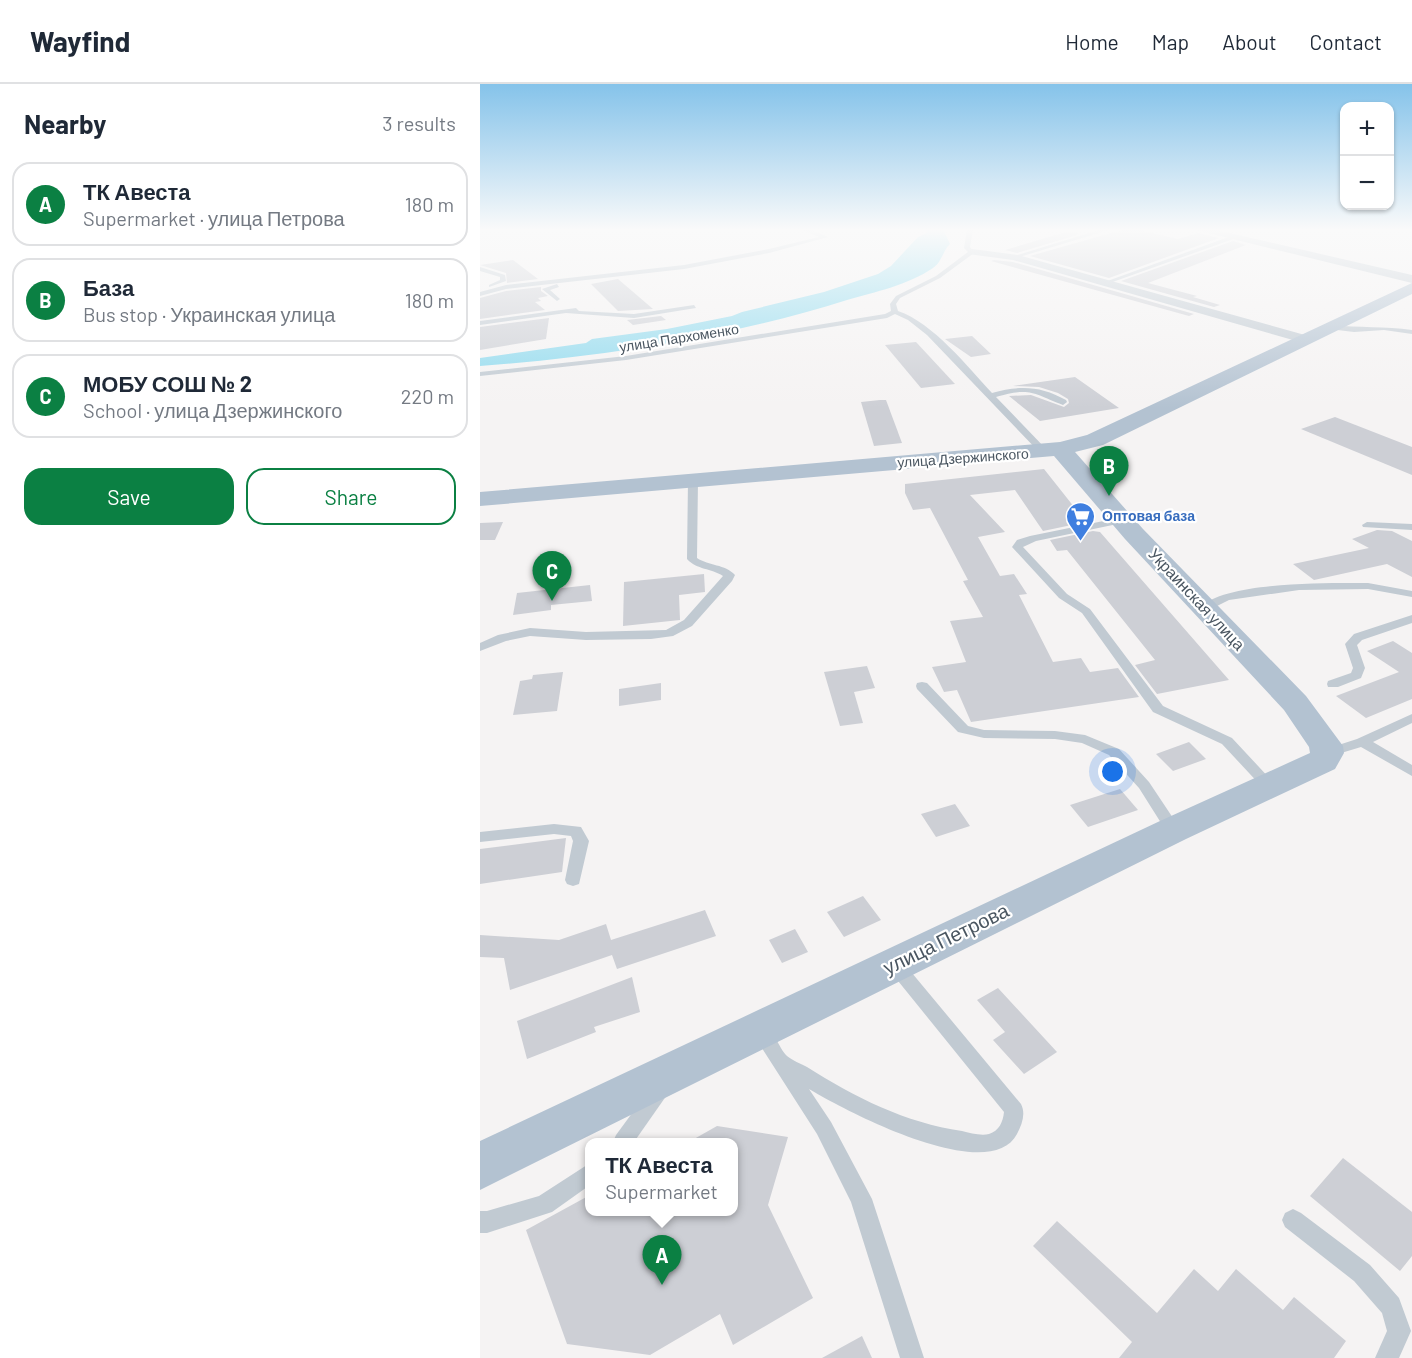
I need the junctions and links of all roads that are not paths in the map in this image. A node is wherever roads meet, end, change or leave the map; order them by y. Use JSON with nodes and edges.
{"nodes":[{"id":1,"x":501,"y":288,"type":"edge"},
{"id":2,"x":545,"y":288,"type":"edge"},
{"id":3,"x":915,"y":288,"type":"edge"},
{"id":4,"x":1124,"y":288,"type":"edge"},
{"id":5,"x":1407,"y":293,"type":"edge"},
{"id":6,"x":480,"y":294,"type":"edge"},
{"id":7,"x":557,"y":299,"type":"dead end"},
{"id":8,"x":694,"y":307,"type":"dead end"},
{"id":9,"x":592,"y":308,"type":"dead end"},
{"id":10,"x":568,"y":312,"type":"junction"},
{"id":11,"x":896,"y":312,"type":"junction"},
{"id":12,"x":480,"y":323,"type":"edge"},
{"id":13,"x":1332,"y":327,"type":"junction"},
{"id":14,"x":1412,"y":332,"type":"edge"},
{"id":15,"x":1307,"y":340,"type":"junction"},
{"id":16,"x":480,"y":374,"type":"edge"},
{"id":17,"x":992,"y":395,"type":"junction"},
{"id":18,"x":1063,"y":402,"type":"dead end"},
{"id":19,"x":1052,"y":451,"type":"junction"},
{"id":20,"x":693,"y":480,"type":"junction"},
{"id":21,"x":480,"y":499,"type":"edge"},
{"id":22,"x":1123,"y":520,"type":"junction"},
{"id":23,"x":1367,"y":525,"type":"dead end"},
{"id":24,"x":1412,"y":527,"type":"edge"},
{"id":25,"x":1412,"y":594,"type":"edge"},
{"id":26,"x":1205,"y":608,"type":"junction"},
{"id":27,"x":1412,"y":619,"type":"edge"},
{"id":28,"x":480,"y":647,"type":"edge"},
{"id":29,"x":1333,"y":684,"type":"dead end"},
{"id":30,"x":922,"y":686,"type":"dead end"},
{"id":31,"x":1412,"y":718,"type":"edge"},
{"id":32,"x":1344,"y":747,"type":"junction"},
{"id":33,"x":1412,"y":771,"type":"edge"},
{"id":34,"x":1268,"y":785,"type":"junction"},
{"id":35,"x":1173,"y":830,"type":"junction"},
{"id":36,"x":480,"y":837,"type":"edge"},
{"id":37,"x":573,"y":880,"type":"dead end"},
{"id":38,"x":894,"y":964,"type":"junction"},
{"id":39,"x":771,"y":1047,"type":"junction"},
{"id":40,"x":675,"y":1071,"type":"junction"},
{"id":41,"x":626,"y":1138,"type":"edge"},
{"id":42,"x":480,"y":1166,"type":"edge"},
{"id":43,"x":585,"y":1176,"type":"edge"},
{"id":44,"x":1293,"y":1220,"type":"dead end"},
{"id":45,"x":480,"y":1222,"type":"edge"},
{"id":46,"x":912,"y":1358,"type":"edge"},
{"id":47,"x":1387,"y":1358,"type":"edge"}],
"edges":[{"from":1,"to":6,"type":"lane"},
{"from":2,"to":7,"type":"lane"},
{"from":3,"to":11,"type":"lane"},
{"from":4,"to":15,"type":"street"},
{"from":5,"to":13,"type":"main road","name":"улица Дзержинского"},
{"from":8,"to":10,"type":"lane"},
{"from":9,"to":10,"type":"lane"},
{"from":10,"to":12,"type":"lane"},
{"from":11,"to":16,"type":"lane","name":"улица Пархоменко"},
{"from":11,"to":17,"type":"lane","name":"Украинская улица"},
{"from":13,"to":14,"type":"lane"},
{"from":13,"to":15,"type":"main road","name":"улица Дзержинского"},
{"from":15,"to":19,"type":"main road","name":"улица Дзержинского"},
{"from":17,"to":18,"type":"lane"},
{"from":17,"to":19,"type":"lane","name":"Украинская улица"},
{"from":19,"to":20,"type":"main road","name":"улица Дзержинского"},
{"from":19,"to":22,"type":"main road","name":"Украинская улица"},
{"from":20,"to":21,"type":"main road","name":"улица Дзержинского"},
{"from":20,"to":28,"type":"lane"},
{"from":22,"to":26,"type":"main road","name":"Украинская улица"},
{"from":22,"to":34,"type":"lane"},
{"from":23,"to":24,"type":"lane"},
{"from":25,"to":26,"type":"lane"},
{"from":26,"to":32,"type":"main road","name":"Украинская улица"},
{"from":27,"to":29,"type":"lane"},
{"from":30,"to":35,"type":"lane"},
{"from":31,"to":32,"type":"lane","name":"улица Петрова"},
{"from":32,"to":33,"type":"lane"},
{"from":32,"to":34,"type":"main road","name":"улица Петрова"},
{"from":34,"to":35,"type":"main road","name":"улица Петрова"},
{"from":35,"to":38,"type":"main road","name":"улица Петрова"},
{"from":36,"to":37,"type":"lane"},
{"from":38,"to":39,"type":"main road","name":"улица Петрова"},
{"from":38,"to":39,"type":"lane"},
{"from":39,"to":40,"type":"main road","name":"улица Петрова"},
{"from":39,"to":46,"type":"lane"},
{"from":40,"to":41,"type":"lane"},
{"from":40,"to":42,"type":"main road","name":"улица Петрова"},
{"from":43,"to":45,"type":"lane"},
{"from":44,"to":47,"type":"lane"}]}
